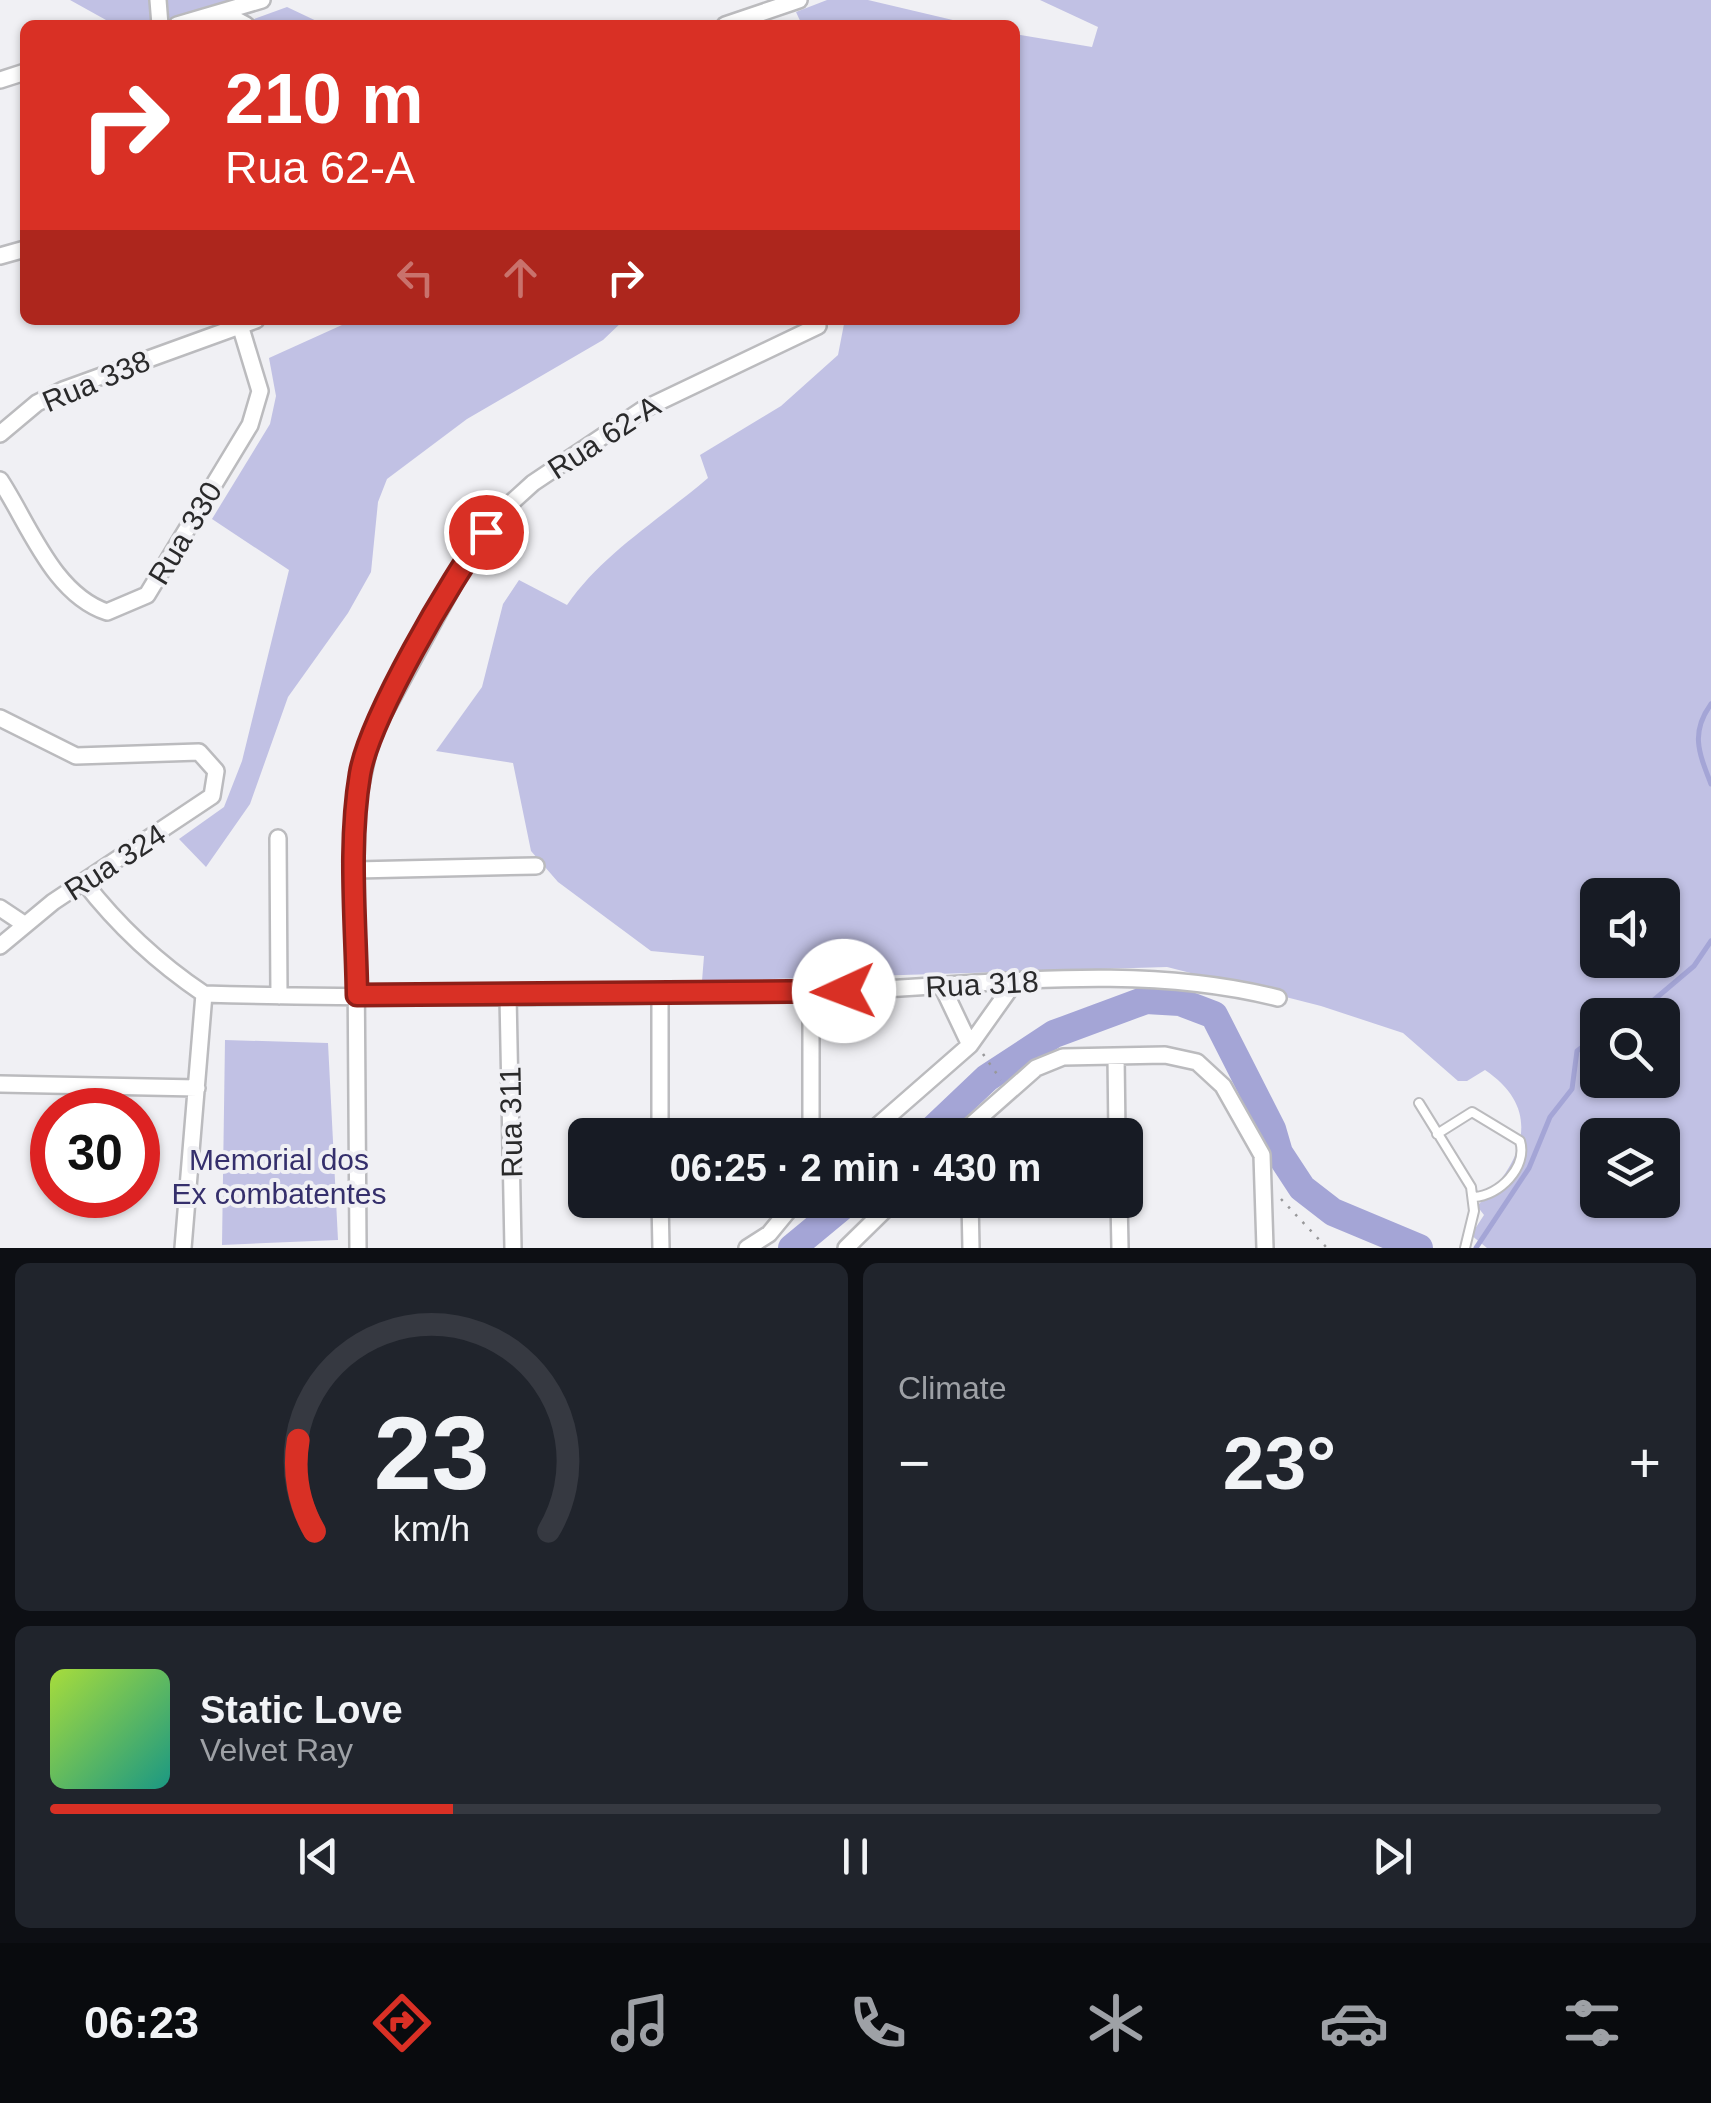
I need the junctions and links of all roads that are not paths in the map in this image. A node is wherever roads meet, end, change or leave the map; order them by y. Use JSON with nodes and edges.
{"nodes":[{"id":1,"x":262,"y":0,"type":"edge"},
{"id":2,"x":799,"y":0,"type":"edge"},
{"id":3,"x":222,"y":12,"type":"junction"},
{"id":4,"x":207,"y":20,"type":"edge"},
{"id":5,"x":237,"y":20,"type":"edge"},
{"id":6,"x":739,"y":20,"type":"edge"},
{"id":7,"x":242,"y":325,"type":"edge"},
{"id":8,"x":248,"y":325,"type":"edge"},
{"id":9,"x":818,"y":326,"type":"dead end"},
{"id":10,"x":0,"y":434,"type":"edge"},
{"id":11,"x":0,"y":480,"type":"edge"},
{"id":12,"x":0,"y":718,"type":"edge"},
{"id":13,"x":278,"y":838,"type":"dead end"},
{"id":14,"x":536,"y":866,"type":"dead end"},
{"id":15,"x":356,"y":870,"type":"junction"},
{"id":16,"x":84,"y":882,"type":"junction"},
{"id":17,"x":0,"y":908,"type":"edge"},
{"id":18,"x":24,"y":924,"type":"junction"},
{"id":19,"x":0,"y":946,"type":"edge"},
{"id":20,"x":1014,"y":983,"type":"junction"},
{"id":21,"x":942,"y":986,"type":"junction"},
{"id":22,"x":660,"y":992,"type":"junction"},
{"id":23,"x":811,"y":992,"type":"junction"},
{"id":24,"x":204,"y":994,"type":"junction"},
{"id":25,"x":357,"y":995,"type":"junction"},
{"id":26,"x":279,"y":996,"type":"junction"},
{"id":27,"x":508,"y":996,"type":"junction"},
{"id":28,"x":1278,"y":998,"type":"dead end"},
{"id":29,"x":976,"y":1048,"type":"junction"},
{"id":30,"x":1116,"y":1056,"type":"junction"},
{"id":31,"x":0,"y":1084,"type":"edge"},
{"id":32,"x":197,"y":1088,"type":"junction"},
{"id":33,"x":1419,"y":1103,"type":"dead end"},
{"id":34,"x":660,"y":1118,"type":"edge"},
{"id":35,"x":811,"y":1118,"type":"edge"},
{"id":36,"x":888,"y":1118,"type":"edge"},
{"id":37,"x":981,"y":1118,"type":"edge"},
{"id":38,"x":1118,"y":1118,"type":"edge"},
{"id":39,"x":1437,"y":1134,"type":"junction"},
{"id":40,"x":1474,"y":1197,"type":"junction"},
{"id":41,"x":660,"y":1218,"type":"edge"},
{"id":42,"x":782,"y":1218,"type":"edge"},
{"id":43,"x":877,"y":1218,"type":"edge"},
{"id":44,"x":970,"y":1218,"type":"edge"},
{"id":45,"x":1119,"y":1218,"type":"edge"},
{"id":46,"x":183,"y":1248,"type":"edge"},
{"id":47,"x":358,"y":1248,"type":"edge"},
{"id":48,"x":514,"y":1248,"type":"edge"},
{"id":49,"x":660,"y":1248,"type":"edge"},
{"id":50,"x":747,"y":1248,"type":"edge"},
{"id":51,"x":846,"y":1248,"type":"edge"},
{"id":52,"x":971,"y":1248,"type":"edge"},
{"id":53,"x":1120,"y":1248,"type":"edge"},
{"id":54,"x":1265,"y":1248,"type":"edge"},
{"id":55,"x":1465,"y":1248,"type":"edge"}],
"edges":[{"from":1,"to":3,"type":"street"},
{"from":2,"to":6,"type":"street"},
{"from":3,"to":4,"type":"street"},
{"from":3,"to":5,"type":"street"},
{"from":7,"to":10,"type":"street","name":"Rua 338"},
{"from":8,"to":11,"type":"street","name":"Rua 330"},
{"from":9,"to":15,"type":"street","name":"Rua 62-A"},
{"from":12,"to":16,"type":"street","name":"Rua 324"},
{"from":13,"to":26,"type":"street"},
{"from":14,"to":15,"type":"street"},
{"from":15,"to":25,"type":"street","name":"Rua 62-A"},
{"from":16,"to":18,"type":"street","name":"Rua 324"},
{"from":16,"to":24,"type":"street"},
{"from":17,"to":18,"type":"street"},
{"from":18,"to":19,"type":"street","name":"Rua 324"},
{"from":20,"to":21,"type":"street","name":"Rua 318"},
{"from":20,"to":28,"type":"street","name":"Rua 318"},
{"from":20,"to":29,"type":"street"},
{"from":21,"to":23,"type":"street","name":"Rua 318"},
{"from":21,"to":29,"type":"street"},
{"from":22,"to":23,"type":"street","name":"Rua 318"},
{"from":22,"to":27,"type":"street","name":"Rua 318"},
{"from":22,"to":34,"type":"street"},
{"from":23,"to":35,"type":"street"},
{"from":24,"to":26,"type":"street","name":"Rua 318"},
{"from":24,"to":32,"type":"street"},
{"from":25,"to":26,"type":"street","name":"Rua 318"},
{"from":25,"to":27,"type":"street","name":"Rua 318"},
{"from":25,"to":47,"type":"street","name":"Rua 62-A"},
{"from":27,"to":48,"type":"street","name":"Rua 311"},
{"from":29,"to":36,"type":"street"},
{"from":30,"to":37,"type":"street"},
{"from":30,"to":38,"type":"street"},
{"from":30,"to":54,"type":"street"},
{"from":31,"to":32,"type":"street"},
{"from":32,"to":46,"type":"street"},
{"from":33,"to":39,"type":"lane"},
{"from":39,"to":40,"type":"lane"},
{"from":39,"to":40,"type":"lane"},
{"from":40,"to":55,"type":"lane"},
{"from":41,"to":49,"type":"street"},
{"from":42,"to":50,"type":"street"},
{"from":43,"to":51,"type":"street"},
{"from":44,"to":52,"type":"street"},
{"from":45,"to":53,"type":"street"}]}
